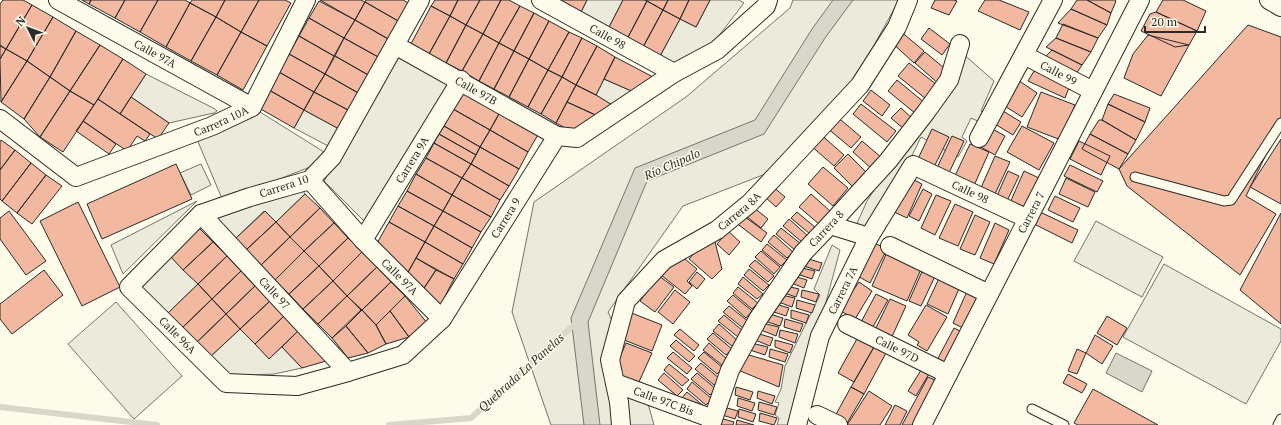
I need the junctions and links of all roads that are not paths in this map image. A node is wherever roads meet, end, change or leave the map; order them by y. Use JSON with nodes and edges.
{"nodes":[{"id":1,"x":58,"y":0,"type":"edge"},
{"id":2,"x":420,"y":0,"type":"edge"},
{"id":3,"x":541,"y":0,"type":"edge"},
{"id":4,"x":908,"y":0,"type":"edge"},
{"id":5,"x":1053,"y":0,"type":"edge"},
{"id":6,"x":1140,"y":0,"type":"edge"},
{"id":7,"x":1269,"y":0,"type":"edge"},
{"id":8,"x":302,"y":1,"type":"edge"},
{"id":9,"x":763,"y":2,"type":"edge"},
{"id":10,"x":1281,"y":6,"type":"edge"},
{"id":11,"x":960,"y":44,"type":"dead end"},
{"id":12,"x":395,"y":45,"type":"junction"},
{"id":13,"x":1024,"y":55,"type":"junction"},
{"id":14,"x":674,"y":73,"type":"junction"},
{"id":15,"x":461,"y":80,"type":"junction"},
{"id":16,"x":1093,"y":91,"type":"junction"},
{"id":17,"x":252,"y":107,"type":"junction"},
{"id":18,"x":0,"y":119,"type":"edge"},
{"id":19,"x":1281,"y":123,"type":"edge"},
{"id":20,"x":558,"y":136,"type":"junction"},
{"id":21,"x":979,"y":138,"type":"dead end"},
{"id":22,"x":913,"y":165,"type":"joint"},
{"id":23,"x":1135,"y":177,"type":"dead end"},
{"id":24,"x":310,"y":180,"type":"junction"},
{"id":25,"x":201,"y":214,"type":"junction"},
{"id":26,"x":1028,"y":219,"type":"junction"},
{"id":27,"x":830,"y":225,"type":"junction"},
{"id":28,"x":870,"y":237,"type":"junction"},
{"id":29,"x":363,"y":240,"type":"junction"},
{"id":30,"x":890,"y":246,"type":"dead end"},
{"id":31,"x":129,"y":287,"type":"joint"},
{"id":32,"x":989,"y":294,"type":"junction"},
{"id":33,"x":442,"y":319,"type":"junction"},
{"id":34,"x":846,"y":324,"type":"dead end"},
{"id":35,"x":348,"y":372,"type":"junction"},
{"id":36,"x":948,"y":374,"type":"junction"},
{"id":37,"x":226,"y":383,"type":"joint"},
{"id":38,"x":615,"y":384,"type":"junction"},
{"id":39,"x":1032,"y":409,"type":"dead end"},
{"id":40,"x":817,"y":415,"type":"dead end"},
{"id":41,"x":1281,"y":419,"type":"edge"},
{"id":42,"x":712,"y":422,"type":"edge"},
{"id":43,"x":621,"y":425,"type":"edge"},
{"id":44,"x":798,"y":425,"type":"edge"},
{"id":45,"x":838,"y":425,"type":"edge"},
{"id":46,"x":922,"y":425,"type":"edge"},
{"id":47,"x":1064,"y":425,"type":"edge"},
{"id":48,"x":1278,"y":425,"type":"edge"}],
"edges":[{"from":1,"to":17,"type":"street","name":"Calle 97A"},
{"from":2,"to":12,"type":"street","name":"Carrera 10"},
{"from":3,"to":14,"type":"street","name":"Calle 98"},
{"from":4,"to":38,"type":"street","name":"Carrera 8A"},
{"from":5,"to":13,"type":"street"},
{"from":6,"to":16,"type":"street","name":"Carrera 7"},
{"from":7,"to":10,"type":"street"},
{"from":8,"to":17,"type":"street","name":"Carrera 10A"},
{"from":9,"to":14,"type":"street"},
{"from":11,"to":27,"type":"street","name":"Carrera 8"},
{"from":12,"to":15,"type":"street","name":"Calle 97B"},
{"from":12,"to":24,"type":"street","name":"Carrera 10"},
{"from":13,"to":16,"type":"street","name":"Calle 99"},
{"from":13,"to":21,"type":"street"},
{"from":14,"to":20,"type":"street"},
{"from":15,"to":20,"type":"street","name":"Calle 97B"},
{"from":15,"to":29,"type":"street","name":"Carrera 9A"},
{"from":16,"to":26,"type":"street","name":"Carrera 7"},
{"from":17,"to":18,"type":"street","name":"Carrera 10A"},
{"from":19,"to":23,"type":"lane"},
{"from":20,"to":33,"type":"street","name":"Carrera 9"},
{"from":22,"to":26,"type":"street","name":"Calle 98"},
{"from":22,"to":28,"type":"street","name":"Carrera 7A"},
{"from":24,"to":25,"type":"street","name":"Carrera 10"},
{"from":24,"to":29,"type":"street","name":"Calle 97A"},
{"from":25,"to":31,"type":"street","name":"Carrera 10"},
{"from":25,"to":35,"type":"street","name":"Calle 97"},
{"from":26,"to":32,"type":"street","name":"Carrera 7"},
{"from":27,"to":28,"type":"street"},
{"from":27,"to":42,"type":"street","name":"Carrera 8"},
{"from":28,"to":44,"type":"street","name":"Carrera 7A"},
{"from":29,"to":33,"type":"street","name":"Calle 97A"},
{"from":30,"to":32,"type":"street"},
{"from":31,"to":37,"type":"street","name":"Calle 96A"},
{"from":32,"to":36,"type":"street","name":"Carrera 7"},
{"from":33,"to":35,"type":"street","name":"Carrera 9"},
{"from":34,"to":36,"type":"street","name":"Calle 97D"},
{"from":35,"to":37,"type":"street","name":"Carrera 9"},
{"from":36,"to":46,"type":"street","name":"Carrera 7"},
{"from":38,"to":42,"type":"street","name":"Calle 97C Bis"},
{"from":38,"to":43,"type":"street","name":"Carrera 8A"},
{"from":39,"to":47,"type":"lane"},
{"from":40,"to":45,"type":"street"},
{"from":41,"to":48,"type":"lane"}]}
